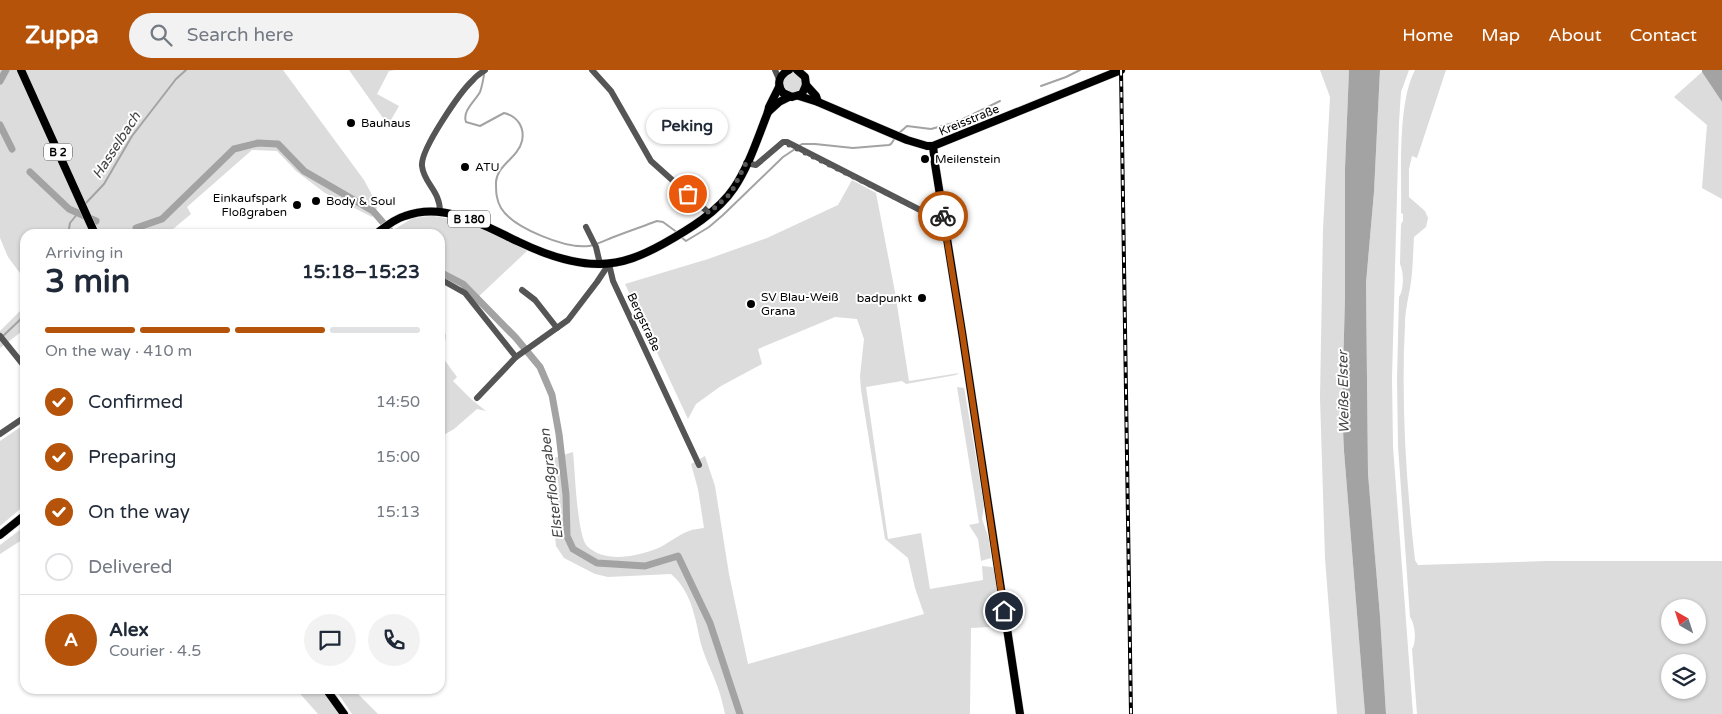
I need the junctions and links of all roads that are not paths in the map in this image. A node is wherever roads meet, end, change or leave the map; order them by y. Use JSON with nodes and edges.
{"nodes":[{"id":1,"x":21,"y":70,"type":"edge"},
{"id":2,"x":485,"y":70,"type":"edge"},
{"id":3,"x":592,"y":70,"type":"edge"},
{"id":4,"x":774,"y":70,"type":"edge"},
{"id":5,"x":788,"y":70,"type":"edge"},
{"id":6,"x":797,"y":70,"type":"edge"},
{"id":7,"x":1121,"y":70,"type":"edge"},
{"id":8,"x":805,"y":73,"type":"edge"},
{"id":9,"x":779,"y":83,"type":"junction"},
{"id":10,"x":806,"y":86,"type":"junction"},
{"id":11,"x":799,"y":96,"type":"junction"},
{"id":12,"x":789,"y":97,"type":"junction"},
{"id":13,"x":818,"y":102,"type":"junction"},
{"id":14,"x":768,"y":112,"type":"junction"},
{"id":15,"x":933,"y":146,"type":"junction"},
{"id":16,"x":748,"y":164,"type":"junction"},
{"id":17,"x":440,"y":212,"type":"junction"},
{"id":18,"x":709,"y":213,"type":"junction"},
{"id":19,"x":944,"y":216,"type":"junction"},
{"id":20,"x":586,"y":227,"type":"dead end"},
{"id":21,"x":93,"y":229,"type":"edge"},
{"id":22,"x":383,"y":229,"type":"edge"},
{"id":23,"x":604,"y":264,"type":"junction"},
{"id":24,"x":445,"y":282,"type":"edge"},
{"id":25,"x":522,"y":290,"type":"dead end"},
{"id":26,"x":557,"y":328,"type":"junction"},
{"id":27,"x":0,"y":336,"type":"edge"},
{"id":28,"x":516,"y":357,"type":"junction"},
{"id":29,"x":20,"y":360,"type":"edge"},
{"id":30,"x":477,"y":398,"type":"dead end"},
{"id":31,"x":20,"y":420,"type":"edge"},
{"id":32,"x":0,"y":434,"type":"edge"},
{"id":33,"x":699,"y":465,"type":"dead end"},
{"id":34,"x":20,"y":519,"type":"edge"},
{"id":35,"x":0,"y":535,"type":"edge"},
{"id":36,"x":330,"y":694,"type":"edge"},
{"id":37,"x":344,"y":714,"type":"edge"},
{"id":38,"x":1020,"y":714,"type":"edge"}],
"edges":[{"from":1,"to":21,"type":"main road","number":"B 2"},
{"from":2,"to":17,"type":"street"},
{"from":3,"to":18,"type":"street"},
{"from":4,"to":9,"type":"street"},
{"from":5,"to":9,"type":"main road"},
{"from":6,"to":8,"type":"main road"},
{"from":7,"to":15,"type":"main road","name":"Kreisstraße"},
{"from":8,"to":10,"type":"main road"},
{"from":9,"to":12,"type":"main road"},
{"from":9,"to":14,"type":"main road","number":"B 180"},
{"from":10,"to":11,"type":"main road"},
{"from":10,"to":13,"type":"main road","name":"Kreisstraße"},
{"from":11,"to":12,"type":"main road"},
{"from":11,"to":13,"type":"main road","name":"Kreisstraße"},
{"from":12,"to":14,"type":"main road"},
{"from":13,"to":15,"type":"main road","name":"Kreisstraße"},
{"from":14,"to":16,"type":"main road","number":"B 180"},
{"from":15,"to":19,"type":"main road"},
{"from":16,"to":18,"type":"main road","number":"B 180"},
{"from":16,"to":19,"type":"street"},
{"from":17,"to":22,"type":"main road","number":"B 180"},
{"from":17,"to":23,"type":"main road","number":"B 180"},
{"from":18,"to":23,"type":"main road","number":"B 180"},
{"from":19,"to":38,"type":"main road"},
{"from":20,"to":23,"type":"street","name":"Bergstraße"},
{"from":23,"to":26,"type":"street"},
{"from":23,"to":33,"type":"street","name":"Bergstraße"},
{"from":24,"to":28,"type":"street"},
{"from":25,"to":26,"type":"street"},
{"from":26,"to":28,"type":"street"},
{"from":27,"to":29,"type":"street"},
{"from":28,"to":30,"type":"street"},
{"from":31,"to":32,"type":"street"},
{"from":34,"to":35,"type":"main road"},
{"from":36,"to":37,"type":"main road"}]}
